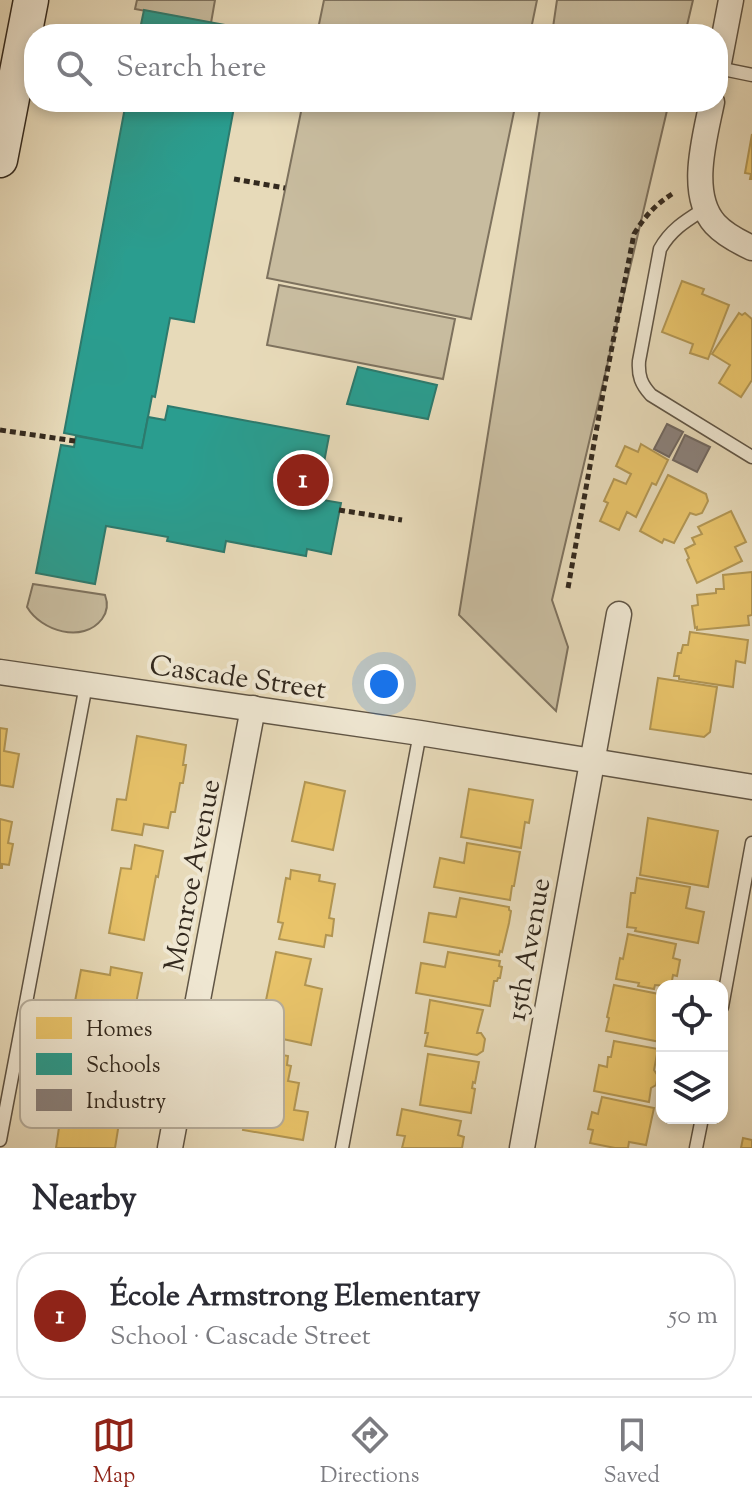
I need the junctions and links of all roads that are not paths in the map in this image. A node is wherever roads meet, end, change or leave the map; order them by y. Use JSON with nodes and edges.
{"nodes":[{"id":1,"x":31,"y":0,"type":"edge"},
{"id":2,"x":731,"y":0,"type":"edge"},
{"id":3,"x":26,"y":24,"type":"edge"},
{"id":4,"x":726,"y":24,"type":"edge"},
{"id":5,"x":24,"y":35,"type":"edge"},
{"id":6,"x":728,"y":70,"type":"edge"},
{"id":7,"x":752,"y":75,"type":"edge"},
{"id":8,"x":710,"y":112,"type":"edge"},
{"id":9,"x":1,"y":150,"type":"edge"},
{"id":10,"x":706,"y":208,"type":"junction"},
{"id":11,"x":752,"y":248,"type":"edge"},
{"id":12,"x":752,"y":457,"type":"edge"},
{"id":13,"x":619,"y":614,"type":"dead end"},
{"id":14,"x":0,"y":672,"type":"edge"},
{"id":15,"x":86,"y":685,"type":"junction"},
{"id":16,"x":253,"y":708,"type":"junction"},
{"id":17,"x":420,"y":733,"type":"junction"},
{"id":18,"x":591,"y":761,"type":"junction"},
{"id":19,"x":752,"y":787,"type":"edge"},
{"id":20,"x":752,"y":843,"type":"edge"},
{"id":21,"x":727,"y":980,"type":"edge"},
{"id":22,"x":26,"y":1000,"type":"edge"},
{"id":23,"x":198,"y":1000,"type":"edge"},
{"id":24,"x":20,"y":1034,"type":"edge"},
{"id":25,"x":701,"y":1124,"type":"edge"},
{"id":26,"x":174,"y":1128,"type":"edge"},
{"id":27,"x":0,"y":1140,"type":"edge"},
{"id":28,"x":170,"y":1148,"type":"edge"},
{"id":29,"x":342,"y":1148,"type":"edge"},
{"id":30,"x":522,"y":1148,"type":"edge"},
{"id":31,"x":696,"y":1148,"type":"edge"}],
"edges":[{"from":1,"to":3,"type":"street"},
{"from":2,"to":4,"type":"street"},
{"from":5,"to":9,"type":"street"},
{"from":6,"to":7,"type":"lane"},
{"from":8,"to":10,"type":"street"},
{"from":10,"to":11,"type":"street"},
{"from":10,"to":12,"type":"lane"},
{"from":13,"to":18,"type":"street","name":"15th Avenue"},
{"from":14,"to":15,"type":"street","name":"Cascade Street"},
{"from":15,"to":16,"type":"street","name":"Cascade Street"},
{"from":15,"to":22,"type":"lane"},
{"from":16,"to":17,"type":"street","name":"Cascade Street"},
{"from":16,"to":23,"type":"street","name":"Monroe Avenue"},
{"from":17,"to":18,"type":"street","name":"Cascade Street"},
{"from":17,"to":29,"type":"lane"},
{"from":18,"to":19,"type":"street","name":"Cascade Street"},
{"from":18,"to":30,"type":"street","name":"15th Avenue"},
{"from":20,"to":21,"type":"lane"},
{"from":24,"to":27,"type":"lane"},
{"from":25,"to":31,"type":"lane"},
{"from":26,"to":28,"type":"street","name":"Monroe Avenue"}]}
